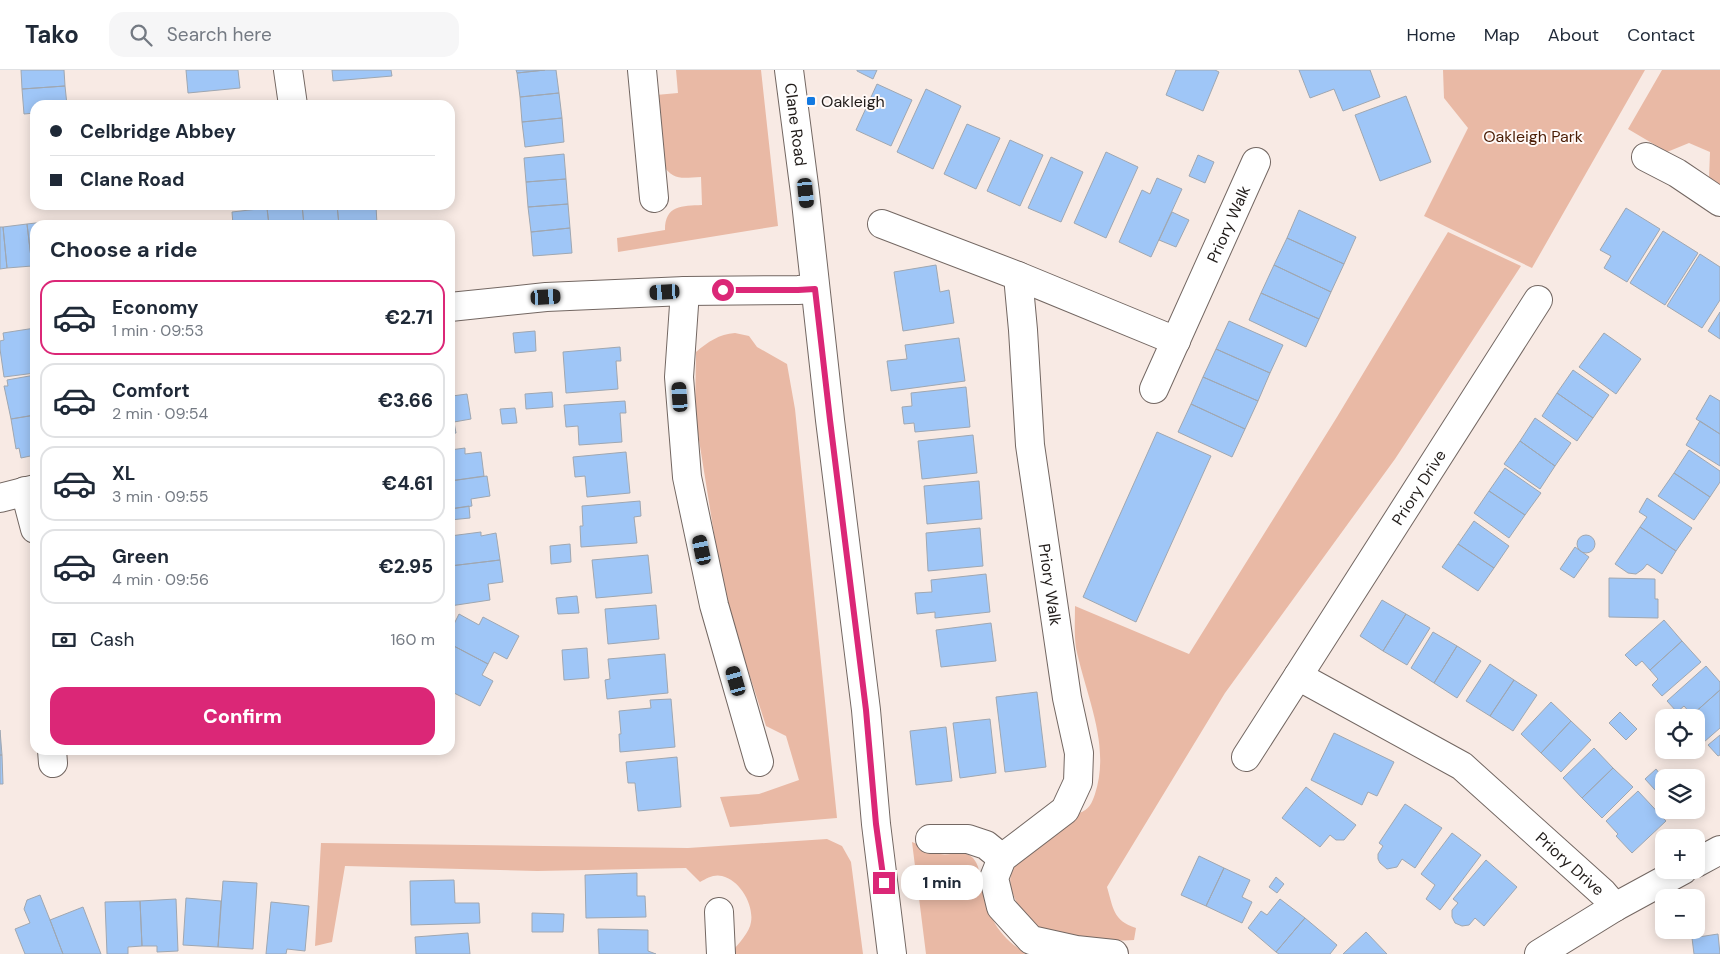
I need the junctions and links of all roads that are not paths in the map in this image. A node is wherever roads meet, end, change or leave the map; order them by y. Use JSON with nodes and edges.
{"nodes":[{"id":1,"x":288,"y":70,"type":"edge"},
{"id":2,"x":642,"y":70,"type":"edge"},
{"id":3,"x":789,"y":70,"type":"edge"},
{"id":4,"x":292,"y":100,"type":"edge"},
{"id":5,"x":1646,"y":157,"type":"dead end"},
{"id":6,"x":1256,"y":162,"type":"dead end"},
{"id":7,"x":654,"y":198,"type":"dead end"},
{"id":8,"x":1720,"y":202,"type":"edge"},
{"id":9,"x":882,"y":224,"type":"dead end"},
{"id":10,"x":1018,"y":276,"type":"junction"},
{"id":11,"x":815,"y":289,"type":"junction"},
{"id":12,"x":685,"y":291,"type":"junction"},
{"id":13,"x":1538,"y":300,"type":"dead end"},
{"id":14,"x":455,"y":306,"type":"edge"},
{"id":15,"x":1176,"y":341,"type":"junction"},
{"id":16,"x":1154,"y":390,"type":"dead end"},
{"id":17,"x":20,"y":493,"type":"edge"},
{"id":18,"x":30,"y":516,"type":"edge"},
{"id":19,"x":1298,"y":676,"type":"junction"},
{"id":20,"x":1246,"y":756,"type":"dead end"},
{"id":21,"x":759,"y":762,"type":"dead end"},
{"id":22,"x":930,"y":839,"type":"dead end"},
{"id":23,"x":1720,"y":850,"type":"edge"},
{"id":24,"x":1002,"y":858,"type":"junction"},
{"id":25,"x":1705,"y":858,"type":"edge"},
{"id":26,"x":1666,"y":879,"type":"edge"},
{"id":27,"x":1615,"y":907,"type":"junction"},
{"id":28,"x":719,"y":912,"type":"dead end"},
{"id":29,"x":721,"y":954,"type":"edge"},
{"id":30,"x":892,"y":954,"type":"edge"},
{"id":31,"x":1114,"y":954,"type":"edge"},
{"id":32,"x":1539,"y":954,"type":"edge"}],
"edges":[{"from":1,"to":4,"type":"street"},
{"from":2,"to":7,"type":"street"},
{"from":3,"to":11,"type":"street","name":"Clane Road"},
{"from":5,"to":8,"type":"street"},
{"from":6,"to":15,"type":"street","name":"Priory Walk"},
{"from":9,"to":10,"type":"street"},
{"from":10,"to":15,"type":"street"},
{"from":10,"to":24,"type":"street","name":"Priory Walk"},
{"from":11,"to":12,"type":"street"},
{"from":11,"to":30,"type":"street","name":"Clane Road"},
{"from":12,"to":14,"type":"street"},
{"from":12,"to":21,"type":"street"},
{"from":13,"to":19,"type":"street","name":"Priory Drive"},
{"from":15,"to":16,"type":"street","name":"Priory Walk"},
{"from":17,"to":18,"type":"street"},
{"from":19,"to":20,"type":"street","name":"Priory Drive"},
{"from":19,"to":27,"type":"street","name":"Priory Drive"},
{"from":22,"to":24,"type":"street"},
{"from":23,"to":25,"type":"street"},
{"from":24,"to":31,"type":"street"},
{"from":26,"to":27,"type":"street"},
{"from":27,"to":32,"type":"street"},
{"from":28,"to":29,"type":"street"}]}
